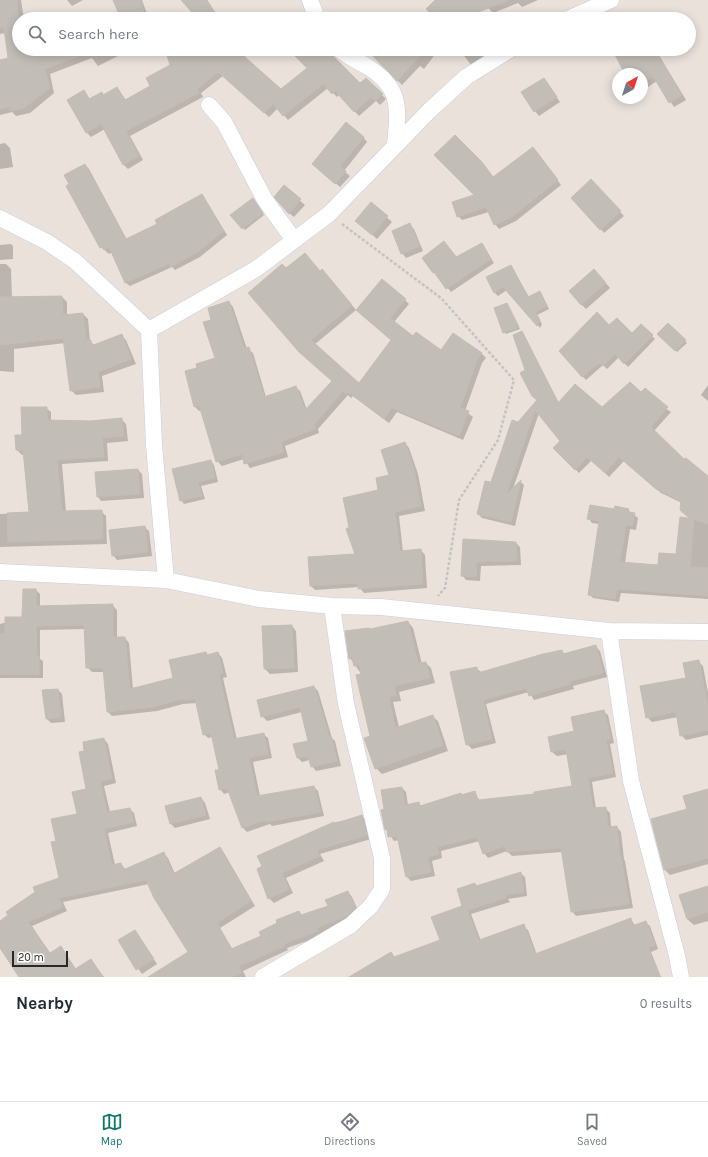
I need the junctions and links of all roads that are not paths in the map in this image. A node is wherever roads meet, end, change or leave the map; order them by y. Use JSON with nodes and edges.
{"nodes":[{"id":1,"x":310,"y":0,"type":"edge"},
{"id":2,"x":611,"y":0,"type":"edge"},
{"id":3,"x":314,"y":12,"type":"edge"},
{"id":4,"x":572,"y":12,"type":"edge"},
{"id":5,"x":346,"y":56,"type":"edge"},
{"id":6,"x":500,"y":56,"type":"edge"},
{"id":7,"x":209,"y":105,"type":"dead end"},
{"id":8,"x":395,"y":146,"type":"junction"},
{"id":9,"x":0,"y":218,"type":"edge"},
{"id":10,"x":294,"y":240,"type":"junction"},
{"id":11,"x":149,"y":330,"type":"junction"},
{"id":12,"x":0,"y":572,"type":"edge"},
{"id":13,"x":166,"y":580,"type":"junction"},
{"id":14,"x":332,"y":606,"type":"junction"},
{"id":15,"x":609,"y":631,"type":"junction"},
{"id":16,"x":708,"y":632,"type":"edge"},
{"id":17,"x":263,"y":977,"type":"edge"},
{"id":18,"x":681,"y":977,"type":"edge"}],
"edges":[{"from":1,"to":3,"type":"street"},
{"from":2,"to":4,"type":"street"},
{"from":5,"to":8,"type":"street"},
{"from":6,"to":8,"type":"street"},
{"from":7,"to":10,"type":"street"},
{"from":8,"to":10,"type":"street"},
{"from":9,"to":11,"type":"street"},
{"from":10,"to":11,"type":"street"},
{"from":11,"to":13,"type":"street"},
{"from":12,"to":13,"type":"street"},
{"from":13,"to":14,"type":"street"},
{"from":14,"to":15,"type":"street"},
{"from":14,"to":17,"type":"street"},
{"from":15,"to":16,"type":"street"},
{"from":15,"to":18,"type":"street"}]}
